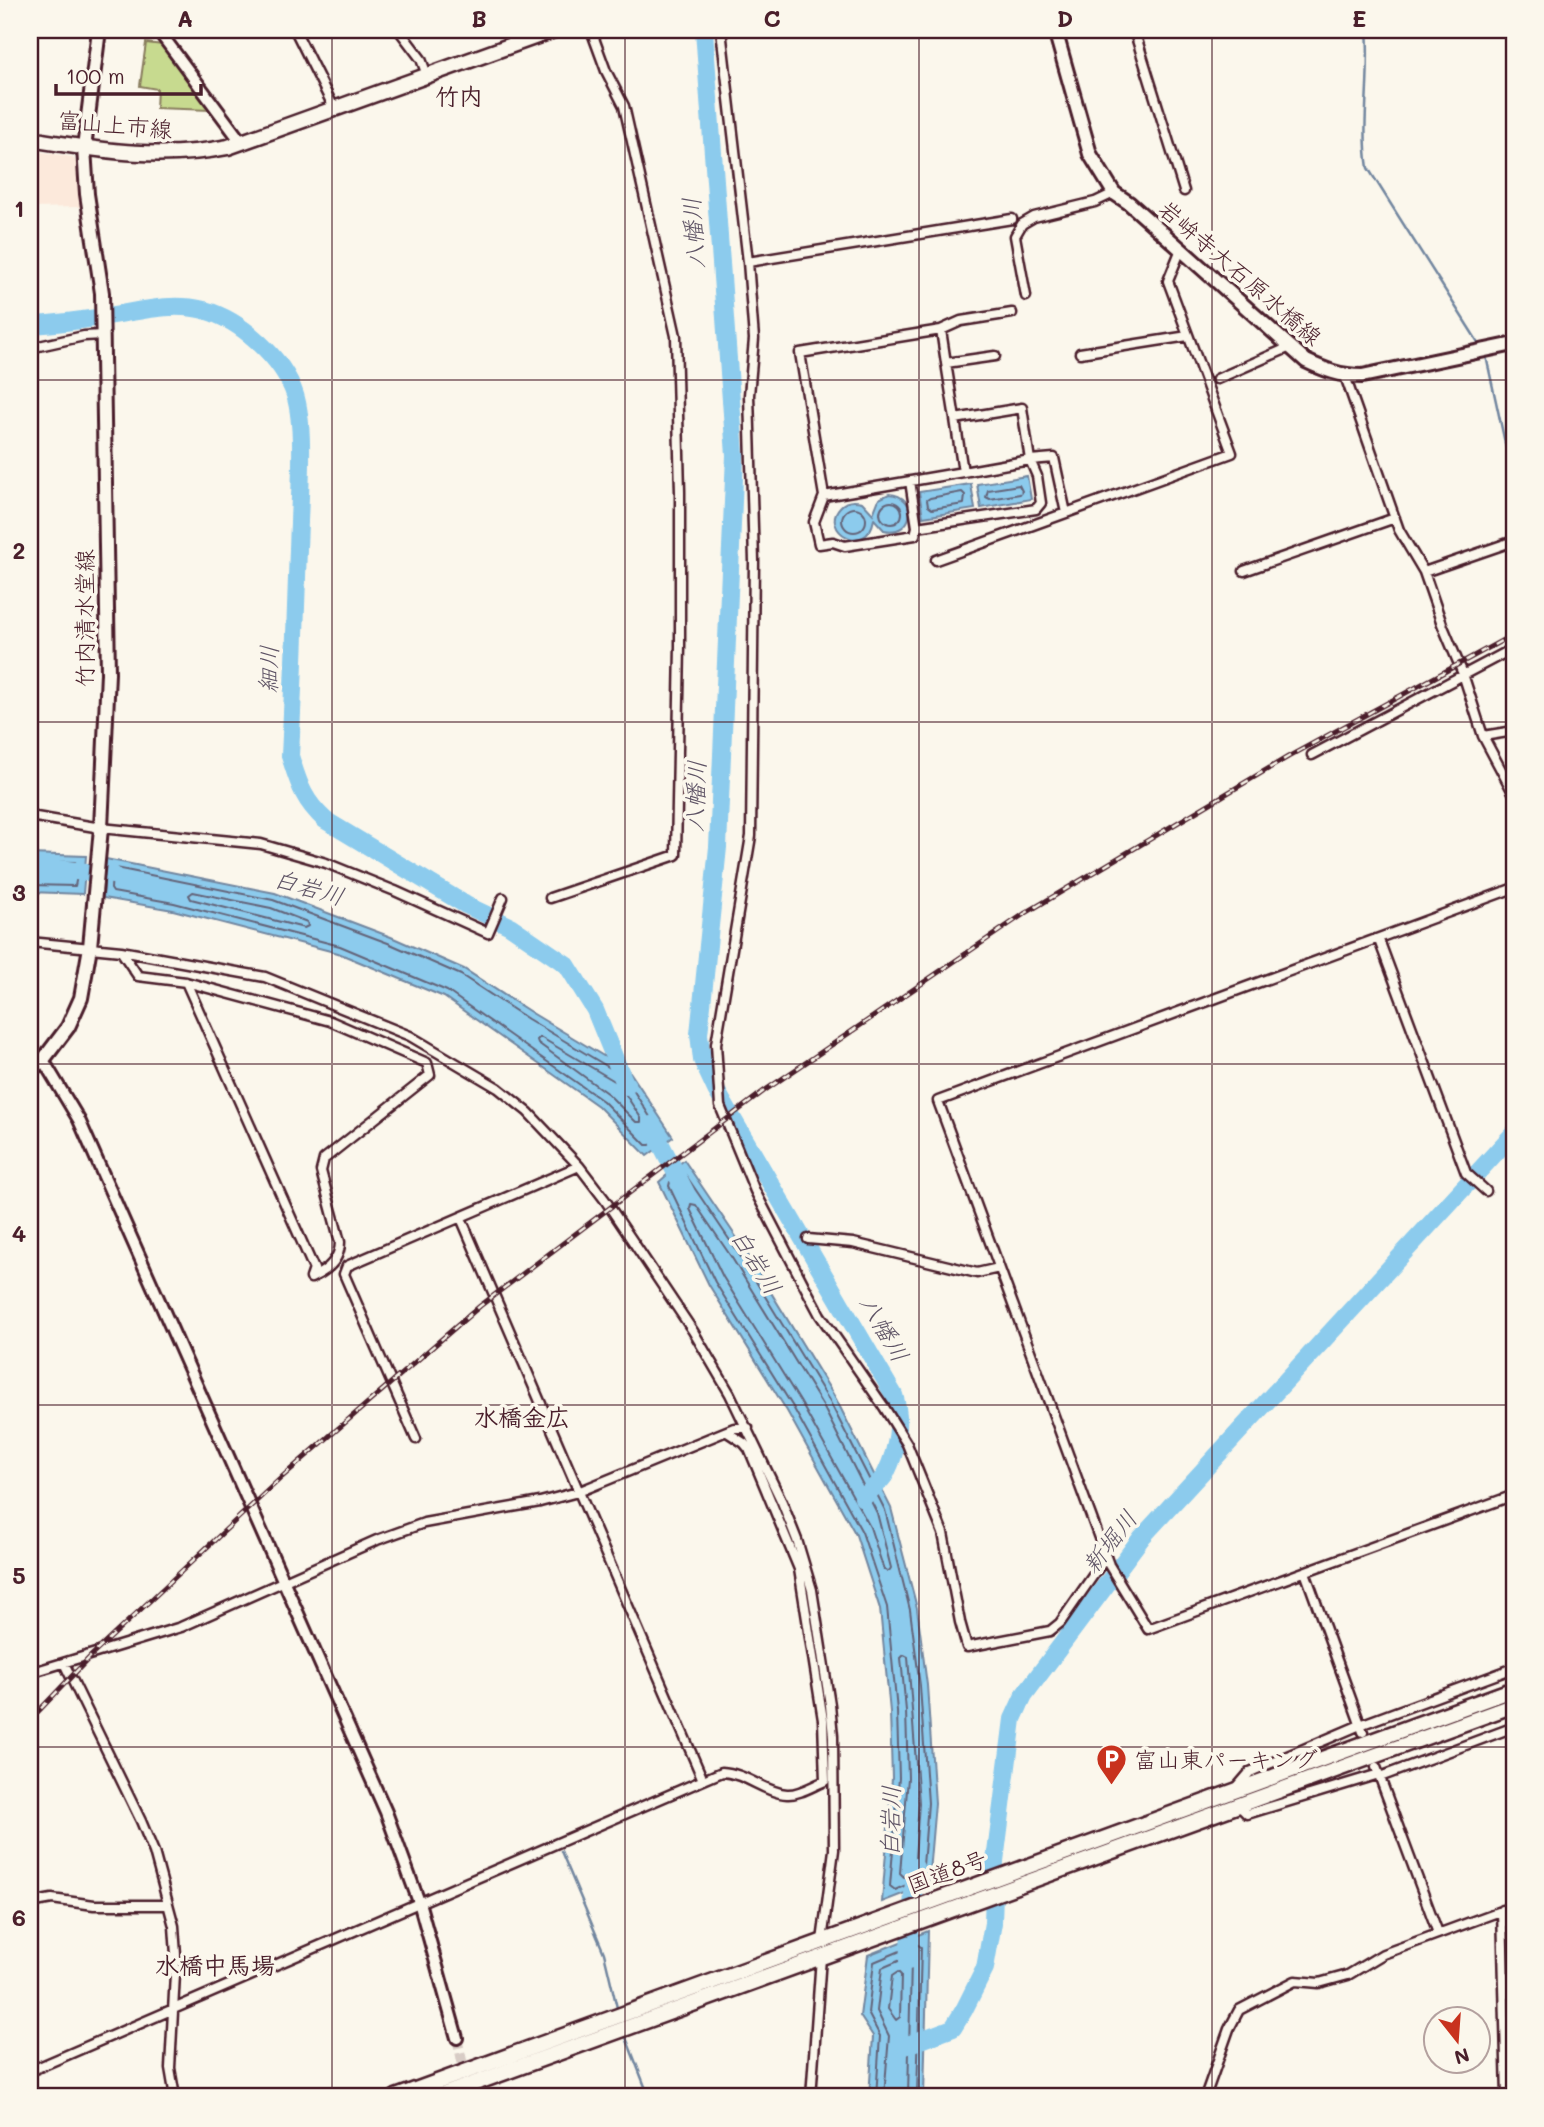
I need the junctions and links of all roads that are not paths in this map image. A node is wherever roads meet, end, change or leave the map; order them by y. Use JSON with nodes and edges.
{"nodes":[{"id":1,"x":99,"y":30,"type":"edge"},
{"id":2,"x":158,"y":30,"type":"edge"},
{"id":3,"x":295,"y":30,"type":"edge"},
{"id":4,"x":399,"y":30,"type":"edge"},
{"id":5,"x":554,"y":30,"type":"edge"},
{"id":6,"x":592,"y":30,"type":"edge"},
{"id":7,"x":722,"y":30,"type":"edge"},
{"id":8,"x":1055,"y":30,"type":"edge"},
{"id":9,"x":1134,"y":30,"type":"edge"},
{"id":10,"x":427,"y":75,"type":"junction"},
{"id":11,"x":335,"y":110,"type":"junction"},
{"id":12,"x":30,"y":139,"type":"edge"},
{"id":13,"x":242,"y":143,"type":"junction"},
{"id":14,"x":84,"y":148,"type":"junction"},
{"id":15,"x":1184,"y":191,"type":"dead end"},
{"id":16,"x":1114,"y":193,"type":"junction"},
{"id":17,"x":1012,"y":219,"type":"dead end"},
{"id":18,"x":1181,"y":249,"type":"junction"},
{"id":19,"x":748,"y":262,"type":"junction"},
{"id":20,"x":1026,"y":296,"type":"dead end"},
{"id":21,"x":1012,"y":313,"type":"dead end"},
{"id":22,"x":942,"y":330,"type":"junction"},
{"id":23,"x":103,"y":335,"type":"junction"},
{"id":24,"x":1188,"y":335,"type":"junction"},
{"id":25,"x":1514,"y":344,"type":"edge"},
{"id":26,"x":1290,"y":347,"type":"junction"},
{"id":27,"x":30,"y":348,"type":"edge"},
{"id":28,"x":1080,"y":353,"type":"dead end"},
{"id":29,"x":995,"y":356,"type":"dead end"},
{"id":30,"x":946,"y":363,"type":"junction"},
{"id":31,"x":1345,"y":376,"type":"junction"},
{"id":32,"x":1217,"y":379,"type":"dead end"},
{"id":33,"x":955,"y":419,"type":"junction"},
{"id":34,"x":1030,"y":460,"type":"junction"},
{"id":35,"x":963,"y":472,"type":"junction"},
{"id":36,"x":910,"y":481,"type":"junction"},
{"id":37,"x":824,"y":496,"type":"junction"},
{"id":38,"x":1066,"y":513,"type":"junction"},
{"id":39,"x":1395,"y":518,"type":"junction"},
{"id":40,"x":917,"y":527,"type":"junction"},
{"id":41,"x":1514,"y":541,"type":"edge"},
{"id":42,"x":936,"y":561,"type":"dead end"},
{"id":43,"x":1244,"y":571,"type":"dead end"},
{"id":44,"x":1424,"y":572,"type":"junction"},
{"id":45,"x":1514,"y":648,"type":"edge"},
{"id":46,"x":1463,"y":674,"type":"junction"},
{"id":47,"x":1514,"y":731,"type":"edge"},
{"id":48,"x":1483,"y":736,"type":"junction"},
{"id":49,"x":1312,"y":755,"type":"dead end"},
{"id":50,"x":1514,"y":794,"type":"edge"},
{"id":51,"x":30,"y":816,"type":"edge"},
{"id":52,"x":102,"y":828,"type":"junction"},
{"id":53,"x":1514,"y":888,"type":"edge"},
{"id":54,"x":503,"y":898,"type":"dead end"},
{"id":55,"x":550,"y":898,"type":"dead end"},
{"id":56,"x":1379,"y":940,"type":"junction"},
{"id":57,"x":30,"y":942,"type":"edge"},
{"id":58,"x":90,"y":947,"type":"junction"},
{"id":59,"x":121,"y":951,"type":"junction"},
{"id":60,"x":186,"y":982,"type":"junction"},
{"id":61,"x":43,"y":1060,"type":"junction"},
{"id":62,"x":30,"y":1070,"type":"edge"},
{"id":63,"x":579,"y":1166,"type":"junction"},
{"id":64,"x":1486,"y":1191,"type":"dead end"},
{"id":65,"x":461,"y":1218,"type":"junction"},
{"id":66,"x":808,"y":1239,"type":"dead end"},
{"id":67,"x":999,"y":1268,"type":"junction"},
{"id":68,"x":748,"y":1428,"type":"junction"},
{"id":69,"x":727,"y":1432,"type":"junction"},
{"id":70,"x":416,"y":1439,"type":"dead end"},
{"id":71,"x":578,"y":1492,"type":"junction"},
{"id":72,"x":1514,"y":1495,"type":"edge"},
{"id":73,"x":1108,"y":1561,"type":"junction"},
{"id":74,"x":1305,"y":1572,"type":"junction"},
{"id":75,"x":284,"y":1582,"type":"junction"},
{"id":76,"x":64,"y":1663,"type":"junction"},
{"id":77,"x":1514,"y":1668,"type":"edge"},
{"id":78,"x":30,"y":1673,"type":"edge"},
{"id":79,"x":1514,"y":1689,"type":"edge"},
{"id":80,"x":1514,"y":1705,"type":"edge"},
{"id":81,"x":1514,"y":1727,"type":"edge"},
{"id":82,"x":1362,"y":1728,"type":"junction"},
{"id":83,"x":1378,"y":1773,"type":"junction"},
{"id":84,"x":703,"y":1780,"type":"junction"},
{"id":85,"x":1234,"y":1791,"type":"junction"},
{"id":86,"x":1239,"y":1806,"type":"junction"},
{"id":87,"x":1012,"y":1880,"type":"junction"},
{"id":88,"x":419,"y":1902,"type":"junction"},
{"id":89,"x":30,"y":1903,"type":"edge"},
{"id":90,"x":168,"y":1905,"type":"junction"},
{"id":91,"x":1514,"y":1906,"type":"edge"},
{"id":92,"x":1502,"y":1910,"type":"junction"},
{"id":93,"x":1438,"y":1933,"type":"junction"},
{"id":94,"x":826,"y":1948,"type":"junction"},
{"id":95,"x":172,"y":2010,"type":"junction"},
{"id":96,"x":457,"y":2038,"type":"tunnel mouth"},
{"id":97,"x":30,"y":2071,"type":"edge"},
{"id":98,"x":175,"y":2097,"type":"edge"},
{"id":99,"x":396,"y":2097,"type":"edge"},
{"id":100,"x":437,"y":2097,"type":"edge"},
{"id":101,"x":811,"y":2097,"type":"edge"},
{"id":102,"x":1205,"y":2097,"type":"edge"},
{"id":103,"x":1507,"y":2097,"type":"edge"}],
"edges":[{"from":1,"to":14,"type":"main road","name":"竹内清水堂線"},
{"from":2,"to":13,"type":"street"},
{"from":3,"to":11,"type":"street"},
{"from":4,"to":10,"type":"street"},
{"from":5,"to":10,"type":"main road","name":"富山上市線"},
{"from":6,"to":55,"type":"street"},
{"from":7,"to":19,"type":"street"},
{"from":8,"to":16,"type":"main road","name":"岩峅寺大石原水橋線"},
{"from":9,"to":15,"type":"street"},
{"from":10,"to":11,"type":"main road","name":"富山上市線"},
{"from":11,"to":13,"type":"main road","name":"富山上市線"},
{"from":12,"to":14,"type":"main road","name":"富山上市線"},
{"from":13,"to":14,"type":"main road","name":"富山上市線"},
{"from":14,"to":23,"type":"main road","name":"竹内清水堂線"},
{"from":16,"to":18,"type":"main road","name":"岩峅寺大石原水橋線"},
{"from":16,"to":20,"type":"street"},
{"from":17,"to":19,"type":"street"},
{"from":18,"to":24,"type":"street"},
{"from":18,"to":26,"type":"main road","name":"岩峅寺大石原水橋線"},
{"from":19,"to":73,"type":"street"},
{"from":21,"to":22,"type":"street"},
{"from":22,"to":30,"type":"street"},
{"from":22,"to":37,"type":"street"},
{"from":23,"to":27,"type":"street"},
{"from":23,"to":52,"type":"main road","name":"竹内清水堂線"},
{"from":24,"to":28,"type":"street"},
{"from":24,"to":38,"type":"street"},
{"from":25,"to":31,"type":"main road","name":"岩峅寺大石原水橋線"},
{"from":26,"to":31,"type":"main road","name":"岩峅寺大石原水橋線"},
{"from":26,"to":32,"type":"street"},
{"from":29,"to":30,"type":"street"},
{"from":30,"to":33,"type":"street"},
{"from":31,"to":39,"type":"street"},
{"from":33,"to":34,"type":"street"},
{"from":33,"to":35,"type":"street"},
{"from":34,"to":35,"type":"street"},
{"from":34,"to":38,"type":"street"},
{"from":34,"to":40,"type":"street"},
{"from":35,"to":36,"type":"street"},
{"from":36,"to":37,"type":"street"},
{"from":36,"to":40,"type":"street"},
{"from":37,"to":40,"type":"street"},
{"from":38,"to":42,"type":"street"},
{"from":39,"to":43,"type":"street"},
{"from":39,"to":44,"type":"street"},
{"from":41,"to":44,"type":"street"},
{"from":44,"to":46,"type":"street"},
{"from":45,"to":46,"type":"street"},
{"from":46,"to":48,"type":"street"},
{"from":46,"to":49,"type":"street"},
{"from":47,"to":48,"type":"street"},
{"from":48,"to":50,"type":"street"},
{"from":51,"to":52,"type":"street"},
{"from":52,"to":54,"type":"street"},
{"from":52,"to":58,"type":"main road","name":"竹内清水堂線"},
{"from":53,"to":56,"type":"street"},
{"from":56,"to":64,"type":"street"},
{"from":56,"to":67,"type":"street"},
{"from":57,"to":58,"type":"street"},
{"from":58,"to":59,"type":"street"},
{"from":58,"to":61,"type":"main road","name":"竹内清水堂線"},
{"from":59,"to":60,"type":"street"},
{"from":59,"to":63,"type":"street"},
{"from":60,"to":60,"type":"street"},
{"from":61,"to":62,"type":"main road","name":"竹内清水堂線"},
{"from":61,"to":75,"type":"street"},
{"from":63,"to":65,"type":"street"},
{"from":63,"to":68,"type":"street"},
{"from":65,"to":70,"type":"street"},
{"from":65,"to":71,"type":"street"},
{"from":66,"to":67,"type":"street"},
{"from":67,"to":73,"type":"street"},
{"from":68,"to":69,"type":"street"},
{"from":68,"to":94,"type":"street"},
{"from":69,"to":71,"type":"street"},
{"from":69,"to":84,"type":"street"},
{"from":71,"to":75,"type":"street"},
{"from":71,"to":84,"type":"street"},
{"from":72,"to":74,"type":"street"},
{"from":73,"to":74,"type":"street"},
{"from":74,"to":82,"type":"street"},
{"from":75,"to":76,"type":"street"},
{"from":75,"to":88,"type":"street"},
{"from":76,"to":78,"type":"street"},
{"from":76,"to":90,"type":"street"},
{"from":77,"to":82,"type":"street"},
{"from":79,"to":85,"type":"main road","name":"国道8号"},
{"from":80,"to":86,"type":"main road","name":"国道8号"},
{"from":81,"to":83,"type":"street"},
{"from":82,"to":85,"type":"street"},
{"from":83,"to":86,"type":"street"},
{"from":83,"to":93,"type":"street"},
{"from":84,"to":88,"type":"street"},
{"from":85,"to":87,"type":"main road","name":"国道8号"},
{"from":86,"to":87,"type":"main road","name":"国道8号"},
{"from":87,"to":94,"type":"main road","name":"国道8号"},
{"from":88,"to":95,"type":"street"},
{"from":88,"to":96,"type":"street"},
{"from":89,"to":90,"type":"street"},
{"from":90,"to":95,"type":"street"},
{"from":91,"to":92,"type":"street"},
{"from":92,"to":93,"type":"street"},
{"from":92,"to":103,"type":"street"},
{"from":93,"to":102,"type":"street"},
{"from":94,"to":99,"type":"main road","name":"国道8号"},
{"from":94,"to":100,"type":"main road","name":"国道8号"},
{"from":94,"to":101,"type":"street"},
{"from":95,"to":97,"type":"street"},
{"from":95,"to":98,"type":"street"}]}
